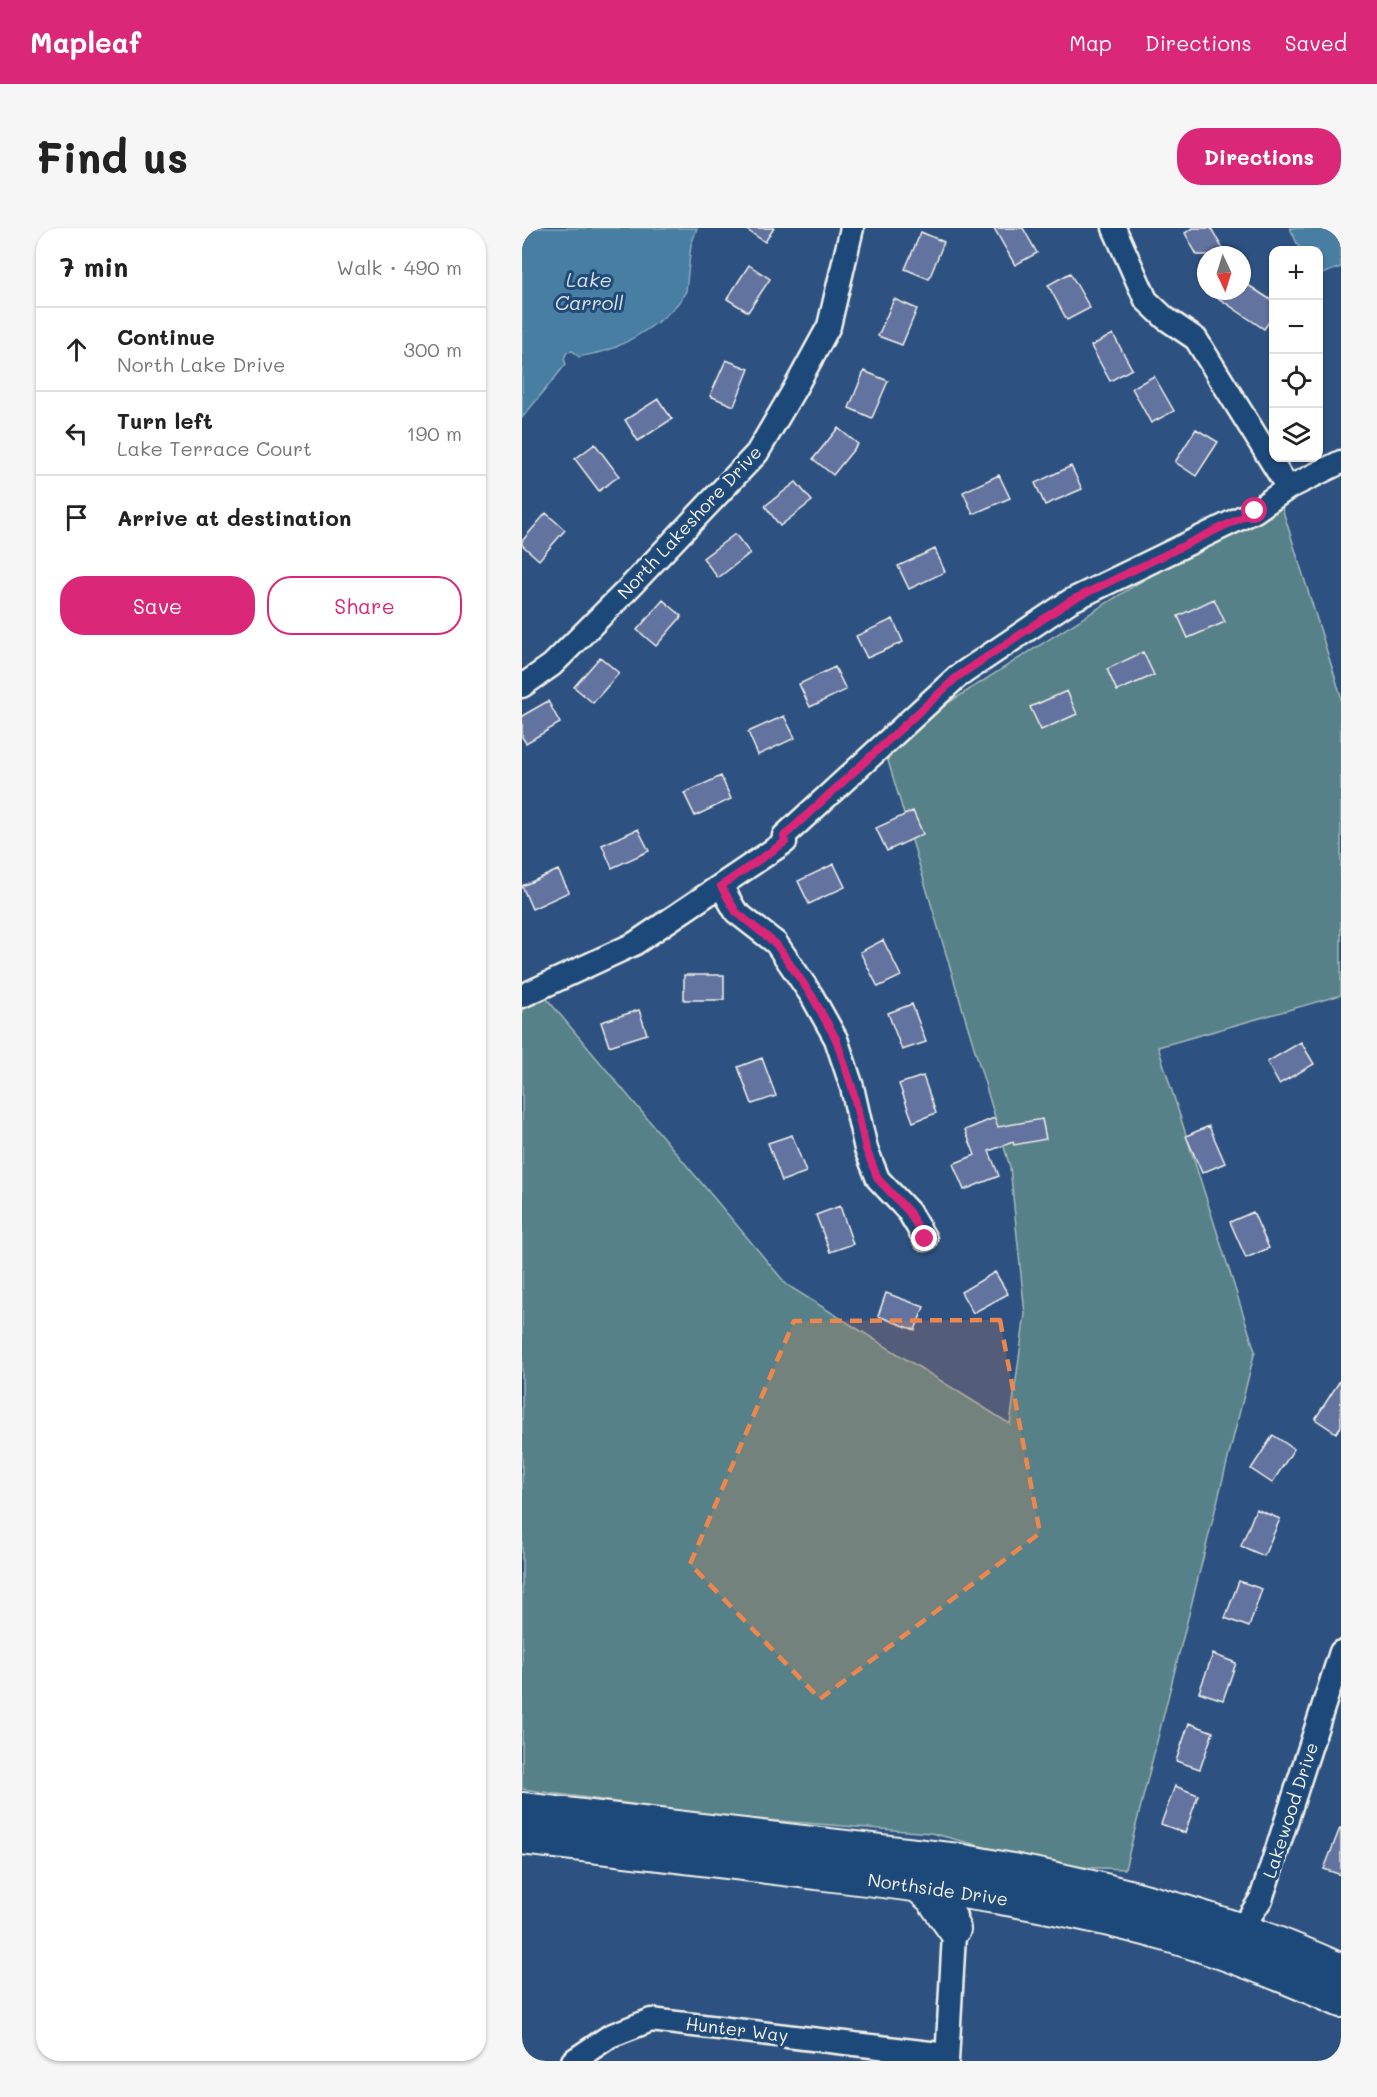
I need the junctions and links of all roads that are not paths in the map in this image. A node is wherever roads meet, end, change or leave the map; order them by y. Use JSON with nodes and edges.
{"nodes":[{"id":1,"x":852,"y":228,"type":"edge"},
{"id":2,"x":1114,"y":228,"type":"edge"},
{"id":3,"x":1341,"y":462,"type":"edge"},
{"id":4,"x":1288,"y":488,"type":"junction"},
{"id":5,"x":522,"y":686,"type":"edge"},
{"id":6,"x":721,"y":886,"type":"junction"},
{"id":7,"x":522,"y":996,"type":"edge"},
{"id":8,"x":925,"y":1239,"type":"dead end"},
{"id":9,"x":1341,"y":1652,"type":"edge"},
{"id":10,"x":522,"y":1809,"type":"edge"},
{"id":11,"x":522,"y":1838,"type":"edge"},
{"id":12,"x":957,"y":1875,"type":"junction"},
{"id":13,"x":917,"y":1885,"type":"junction"},
{"id":14,"x":1261,"y":1899,"type":"junction"},
{"id":15,"x":1236,"y":1928,"type":"junction"},
{"id":16,"x":954,"y":1929,"type":"junction"},
{"id":17,"x":1284,"y":1946,"type":"junction"},
{"id":18,"x":1341,"y":1970,"type":"edge"},
{"id":19,"x":1341,"y":2001,"type":"edge"},
{"id":20,"x":947,"y":2058,"type":"edge"},
{"id":21,"x":573,"y":2061,"type":"edge"}],
"edges":[{"from":1,"to":5,"type":"street","name":"North Lakeshore Drive"},
{"from":2,"to":4,"type":"street"},
{"from":3,"to":4,"type":"street"},
{"from":4,"to":6,"type":"street"},
{"from":6,"to":7,"type":"street"},
{"from":6,"to":8,"type":"street"},
{"from":9,"to":14,"type":"street","name":"Lakewood Drive"},
{"from":10,"to":12,"type":"highway","name":"Northside Drive"},
{"from":11,"to":13,"type":"highway","name":"Northside Drive"},
{"from":12,"to":13,"type":"highway","name":"Northside Drive"},
{"from":12,"to":15,"type":"highway","name":"Northside Drive"},
{"from":12,"to":16,"type":"street"},
{"from":12,"to":19,"type":"highway","name":"Northside Drive"},
{"from":13,"to":16,"type":"highway"},
{"from":14,"to":15,"type":"street","name":"Lakewood Drive"},
{"from":14,"to":17,"type":"street","name":"Lakewood Drive"},
{"from":15,"to":17,"type":"highway","name":"Northside Drive"},
{"from":16,"to":20,"type":"street"},
{"from":17,"to":18,"type":"highway","name":"Northside Drive"},
{"from":20,"to":21,"type":"street","name":"Hunter Way"}]}
